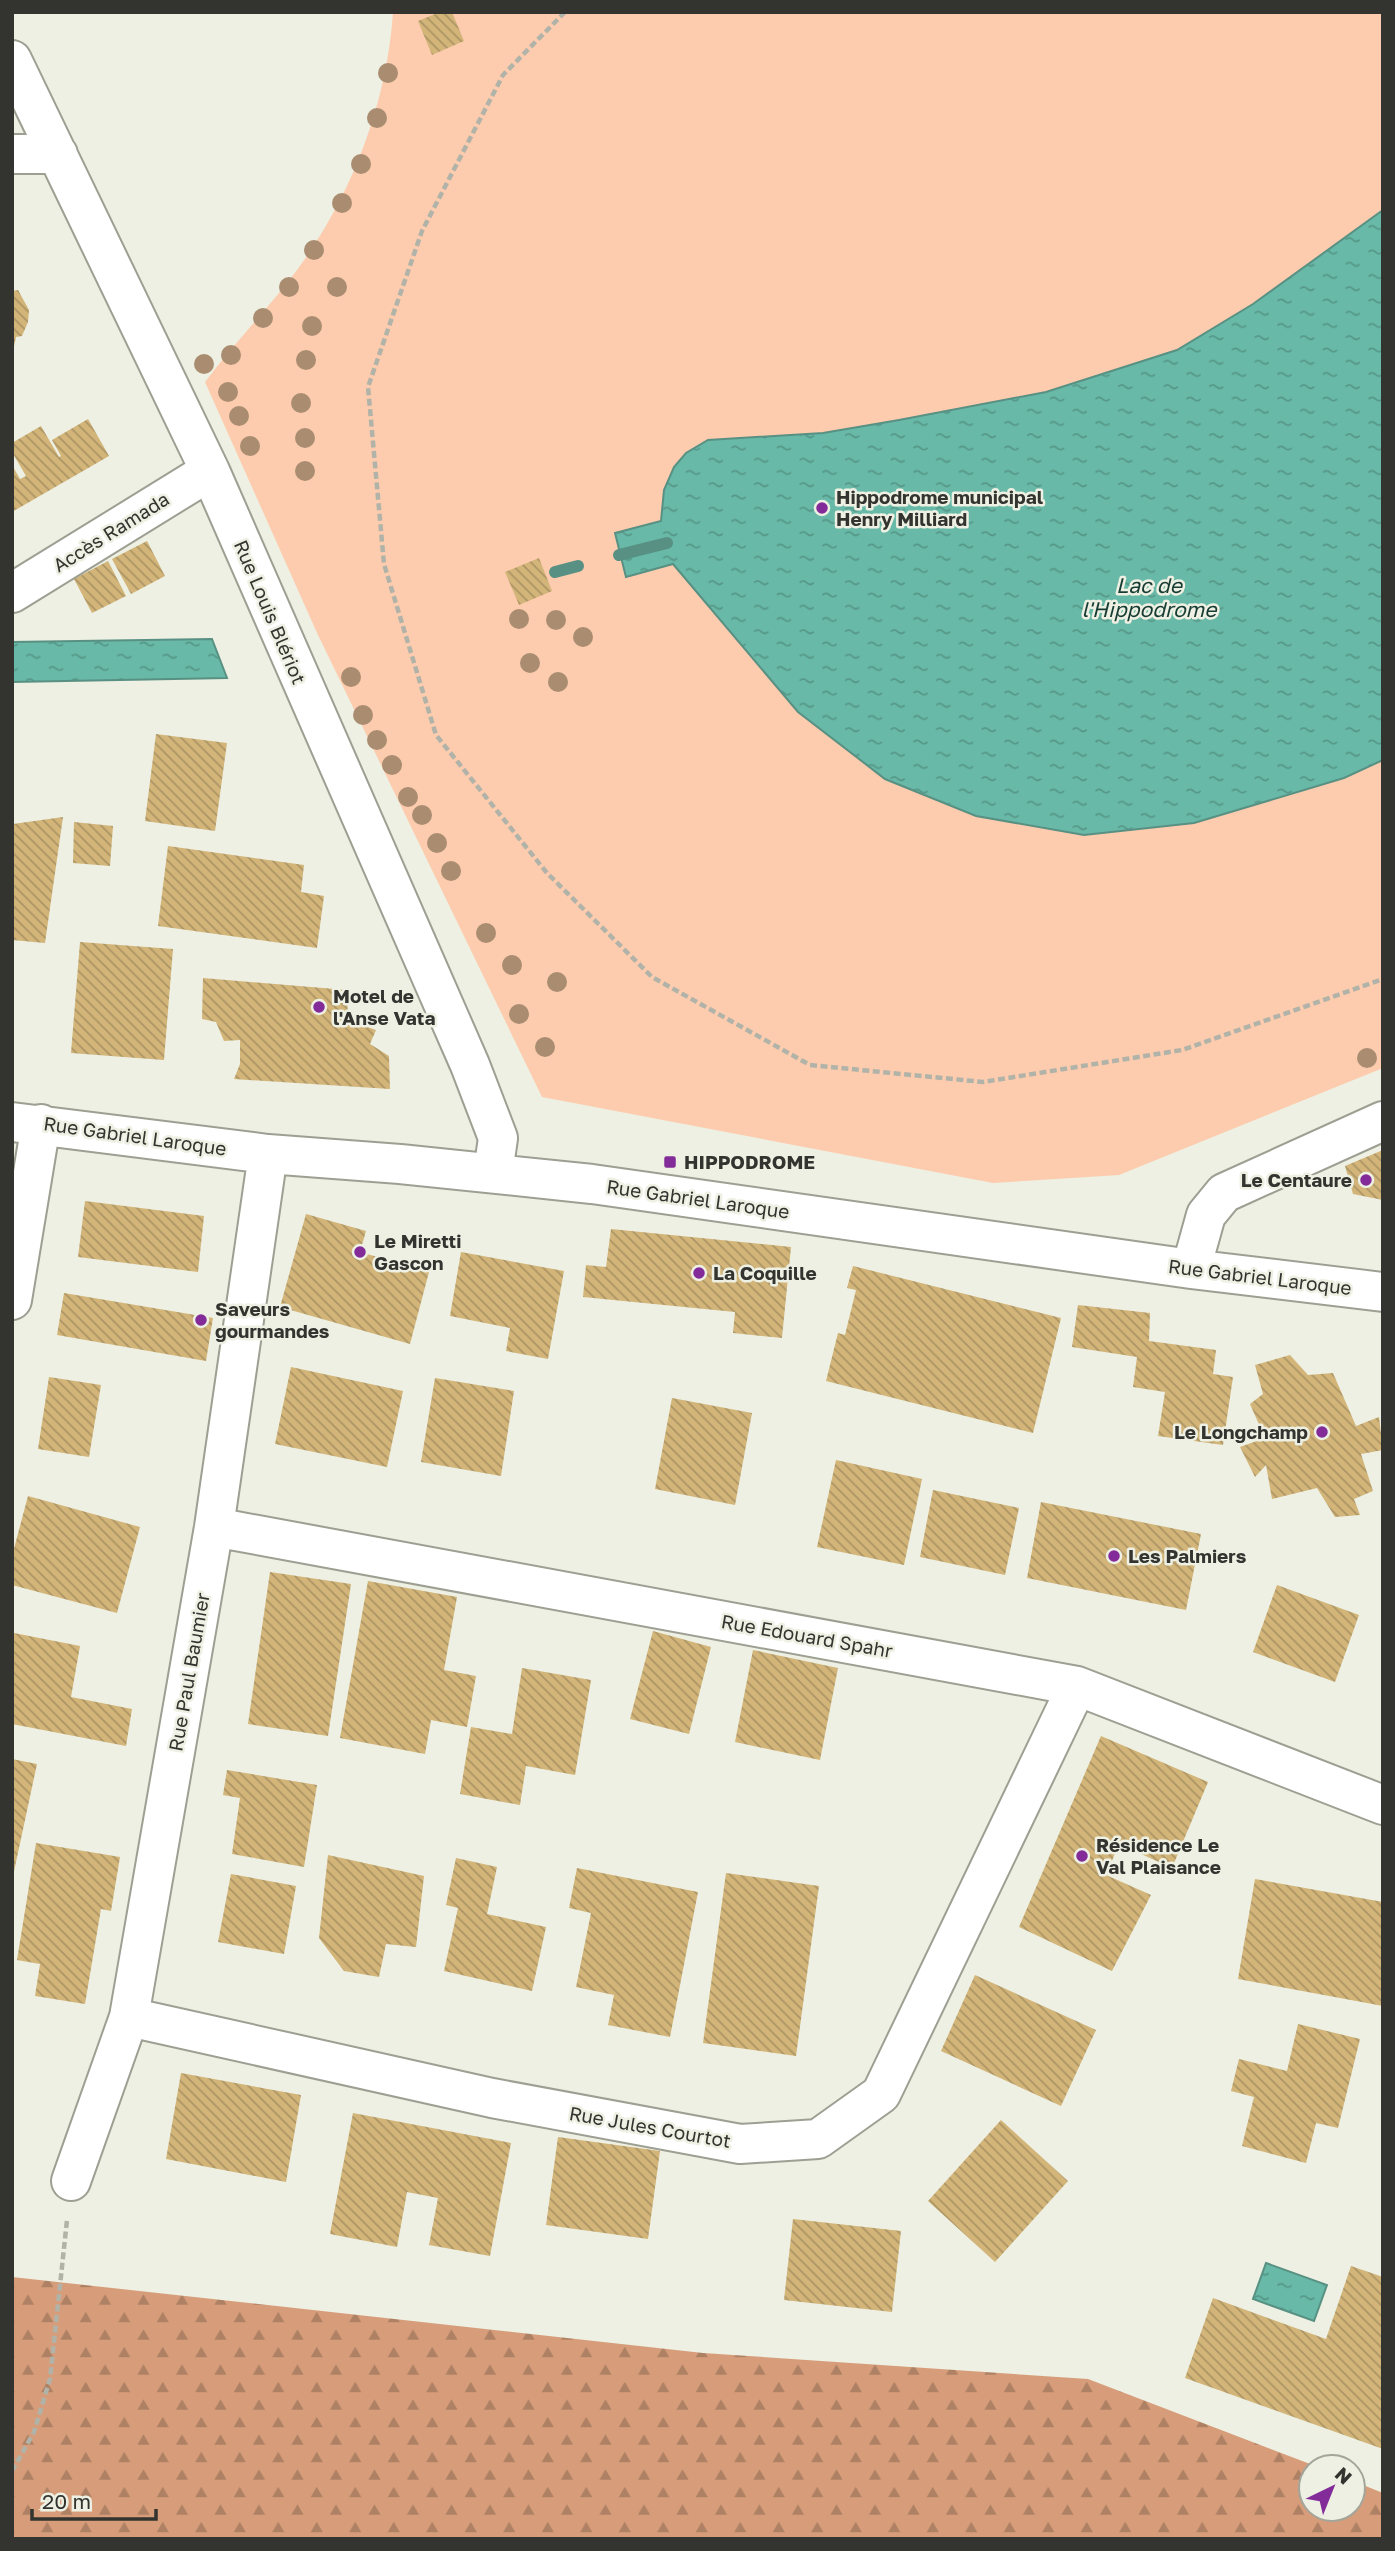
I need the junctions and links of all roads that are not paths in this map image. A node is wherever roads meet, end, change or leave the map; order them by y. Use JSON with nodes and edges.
{"nodes":[{"id":1,"x":12,"y":61,"type":"edge"},
{"id":2,"x":12,"y":154,"type":"edge"},
{"id":3,"x":58,"y":154,"type":"junction"},
{"id":4,"x":210,"y":471,"type":"junction"},
{"id":5,"x":12,"y":593,"type":"edge"},
{"id":6,"x":1383,"y":1121,"type":"edge"},
{"id":7,"x":27,"y":1123,"type":"edge"},
{"id":8,"x":268,"y":1154,"type":"junction"},
{"id":9,"x":494,"y":1173,"type":"junction"},
{"id":10,"x":1191,"y":1269,"type":"junction"},
{"id":11,"x":1383,"y":1292,"type":"edge"},
{"id":12,"x":12,"y":1300,"type":"edge"},
{"id":13,"x":214,"y":1527,"type":"junction"},
{"id":14,"x":1077,"y":1686,"type":"junction"},
{"id":15,"x":1383,"y":1805,"type":"edge"},
{"id":16,"x":129,"y":2017,"type":"junction"},
{"id":17,"x":71,"y":2180,"type":"road end"}],
"edges":[{"from":1,"to":3,"type":"street","name":"Rue Louis Blériot"},
{"from":2,"to":3,"type":"street"},
{"from":3,"to":4,"type":"street","name":"Rue Louis Blériot"},
{"from":4,"to":5,"type":"street","name":"Accès Ramada"},
{"from":4,"to":9,"type":"street","name":"Rue Louis Blériot"},
{"from":6,"to":10,"type":"street"},
{"from":7,"to":8,"type":"street","name":"Rue Gabriel Laroque"},
{"from":7,"to":12,"type":"street"},
{"from":8,"to":9,"type":"street","name":"Rue Gabriel Laroque"},
{"from":8,"to":13,"type":"street","name":"Rue Paul Baumier"},
{"from":9,"to":10,"type":"street","name":"Rue Gabriel Laroque"},
{"from":10,"to":11,"type":"street","name":"Rue Gabriel Laroque"},
{"from":13,"to":14,"type":"street","name":"Rue Edouard Spahr"},
{"from":13,"to":16,"type":"street","name":"Rue Paul Baumier"},
{"from":14,"to":15,"type":"street","name":"Rue Edouard Spahr"},
{"from":14,"to":16,"type":"street","name":"Rue Jules Courtot"},
{"from":16,"to":17,"type":"street","name":"Rue Paul Baumier"}]}
